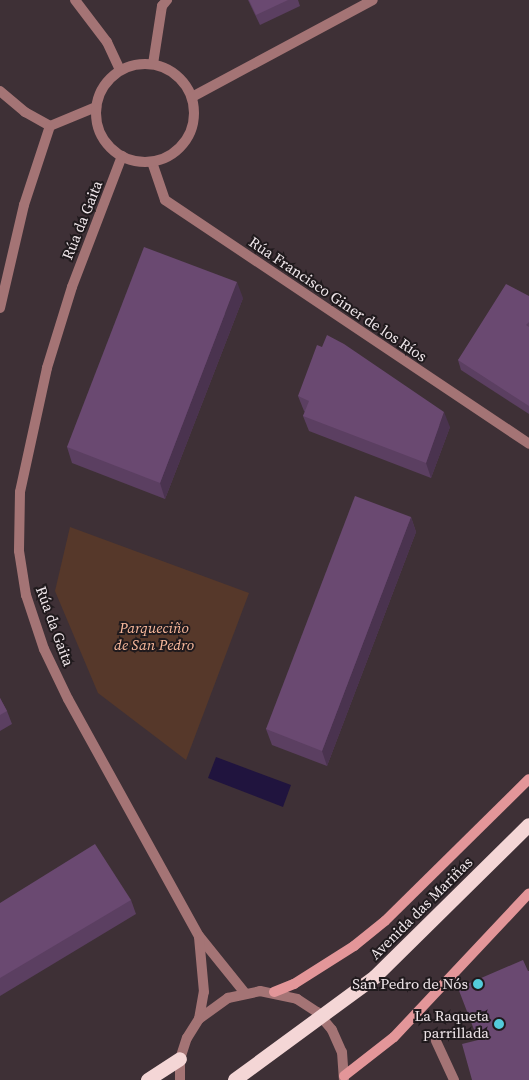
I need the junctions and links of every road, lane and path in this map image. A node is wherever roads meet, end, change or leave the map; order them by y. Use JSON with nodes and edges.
{"nodes":[{"id":1,"x":75,"y":0,"type":"edge"},
{"id":2,"x":167,"y":0,"type":"edge"},
{"id":3,"x":372,"y":0,"type":"edge"},
{"id":4,"x":153,"y":64,"type":"junction"},
{"id":5,"x":120,"y":70,"type":"junction"},
{"id":6,"x":0,"y":91,"type":"edge"},
{"id":7,"x":192,"y":97,"type":"junction"},
{"id":8,"x":96,"y":107,"type":"junction"},
{"id":9,"x":50,"y":126,"type":"junction"},
{"id":10,"x":122,"y":156,"type":"junction"},
{"id":11,"x":152,"y":162,"type":"junction"},
{"id":12,"x":0,"y":308,"type":"edge"},
{"id":13,"x":529,"y":444,"type":"edge"},
{"id":14,"x":529,"y":779,"type":"edge"},
{"id":15,"x":529,"y":825,"type":"edge"},
{"id":16,"x":529,"y":893,"type":"edge"},
{"id":17,"x":199,"y":936,"type":"junction"},
{"id":18,"x":245,"y":992,"type":"junction"},
{"id":19,"x":274,"y":992,"type":"junction"},
{"id":20,"x":199,"y":1019,"type":"junction"},
{"id":21,"x":436,"y":1041,"type":"dead end"},
{"id":22,"x":180,"y":1059,"type":"junction"},
{"id":23,"x":344,"y":1078,"type":"edge"},
{"id":24,"x":148,"y":1080,"type":"edge"},
{"id":25,"x":180,"y":1080,"type":"edge"},
{"id":26,"x":235,"y":1080,"type":"edge"},
{"id":27,"x":454,"y":1080,"type":"edge"}],
"edges":[{"from":1,"to":5,"type":"street"},
{"from":2,"to":4,"type":"street"},
{"from":3,"to":7,"type":"street"},
{"from":4,"to":5,"type":"street"},
{"from":4,"to":7,"type":"street"},
{"from":5,"to":8,"type":"street"},
{"from":6,"to":9,"type":"street"},
{"from":7,"to":11,"type":"street"},
{"from":8,"to":9,"type":"street"},
{"from":8,"to":10,"type":"street"},
{"from":9,"to":12,"type":"street"},
{"from":10,"to":11,"type":"street"},
{"from":10,"to":17,"type":"street","name":"Rúa da Gaita"},
{"from":11,"to":13,"type":"street","name":"Rúa Francisco Giner de los Ríos"},
{"from":14,"to":19,"type":"main road"},
{"from":15,"to":26,"type":"highway","name":"Avenida das Mariñas","bridge":true},
{"from":16,"to":23,"type":"main road"},
{"from":17,"to":18,"type":"street","name":"Rúa da Gaita"},
{"from":17,"to":20,"type":"street","name":"Rúa da Gaita"},
{"from":18,"to":19,"type":"street"},
{"from":18,"to":20,"type":"street"},
{"from":19,"to":23,"type":"street"},
{"from":20,"to":22,"type":"street"},
{"from":21,"to":27,"type":"street"},
{"from":22,"to":24,"type":"highway"},
{"from":22,"to":25,"type":"street"}]}
